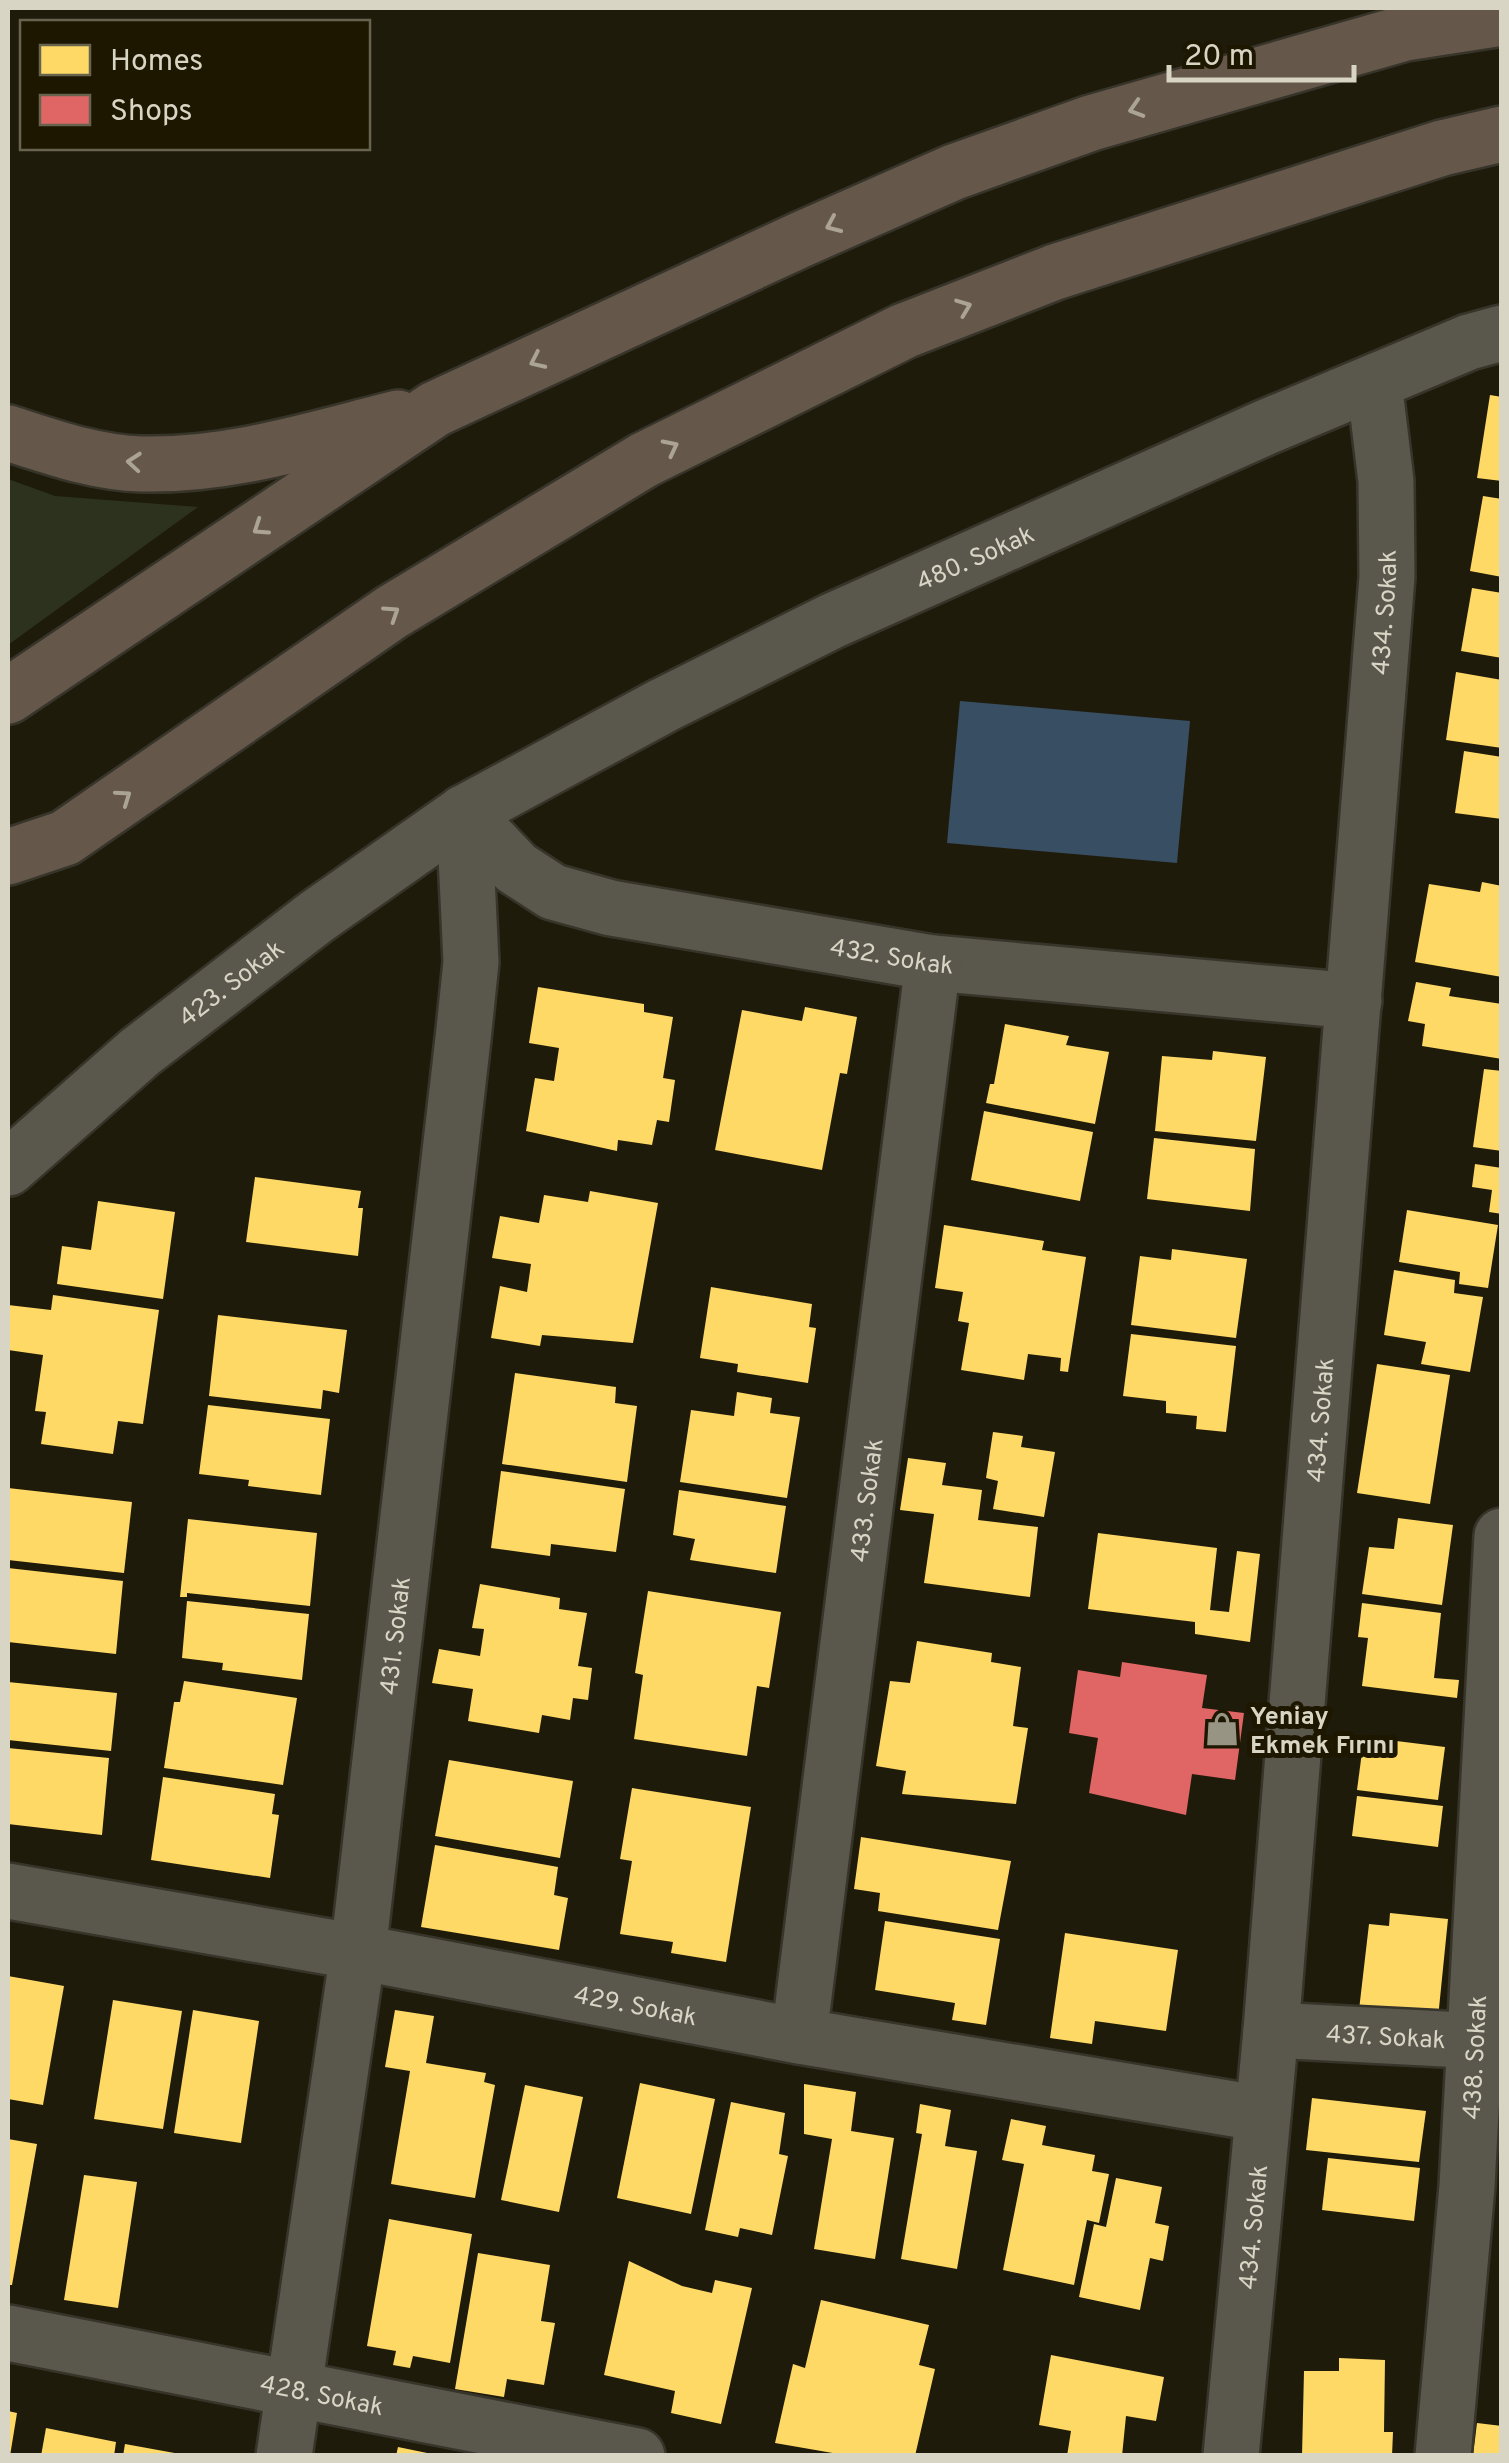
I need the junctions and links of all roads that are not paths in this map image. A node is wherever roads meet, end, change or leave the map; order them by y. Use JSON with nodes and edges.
{"nodes":[{"id":1,"x":1502,"y":18,"type":"edge"},
{"id":2,"x":1502,"y":134,"type":"edge"},
{"id":3,"x":1502,"y":333,"type":"edge"},
{"id":4,"x":1374,"y":382,"type":"junction"},
{"id":5,"x":435,"y":408,"type":"junction"},
{"id":6,"x":8,"y":433,"type":"edge"},
{"id":7,"x":8,"y":696,"type":"edge"},
{"id":8,"x":464,"y":814,"type":"junction"},
{"id":9,"x":64,"y":838,"type":"junction"},
{"id":10,"x":8,"y":857,"type":"edge"},
{"id":11,"x":8,"y":886,"type":"edge"},
{"id":12,"x":934,"y":963,"type":"junction"},
{"id":13,"x":1354,"y":1001,"type":"junction"},
{"id":14,"x":8,"y":1168,"type":"edge"},
{"id":15,"x":1502,"y":1536,"type":"edge"},
{"id":16,"x":8,"y":1892,"type":"edge"},
{"id":17,"x":358,"y":1952,"type":"junction"},
{"id":18,"x":1271,"y":2030,"type":"junction"},
{"id":19,"x":799,"y":2036,"type":"junction"},
{"id":20,"x":1488,"y":2041,"type":"edge"},
{"id":21,"x":1263,"y":2114,"type":"junction"},
{"id":22,"x":8,"y":2333,"type":"edge"},
{"id":23,"x":294,"y":2387,"type":"junction"},
{"id":24,"x":284,"y":2456,"type":"edge"},
{"id":25,"x":637,"y":2456,"type":"edge"},
{"id":26,"x":1232,"y":2456,"type":"edge"},
{"id":27,"x":1443,"y":2456,"type":"edge"}],
"edges":[{"from":1,"to":5,"type":"highway","one_way":true},
{"from":9,"to":2,"type":"highway","one_way":true},
{"from":3,"to":4,"type":"street","name":"480. Sokak"},
{"from":4,"to":8,"type":"street","name":"480. Sokak"},
{"from":4,"to":13,"type":"street","name":"434. Sokak"},
{"from":5,"to":6,"type":"highway","one_way":true},
{"from":5,"to":7,"type":"highway","one_way":true},
{"from":8,"to":12,"type":"street","name":"432. Sokak"},
{"from":8,"to":14,"type":"street","name":"423. Sokak"},
{"from":8,"to":17,"type":"street","name":"431. Sokak"},
{"from":9,"to":10,"type":"highway"},
{"from":9,"to":11,"type":"highway"},
{"from":12,"to":13,"type":"street","name":"432. Sokak"},
{"from":12,"to":19,"type":"street","name":"433. Sokak"},
{"from":13,"to":18,"type":"street","name":"434. Sokak"},
{"from":15,"to":20,"type":"street","name":"438. Sokak"},
{"from":16,"to":17,"type":"street","name":"429. Sokak"},
{"from":17,"to":19,"type":"street","name":"429. Sokak"},
{"from":17,"to":23,"type":"street","name":"431. Sokak"},
{"from":18,"to":20,"type":"street","name":"437. Sokak"},
{"from":18,"to":21,"type":"street","name":"434. Sokak"},
{"from":19,"to":21,"type":"street","name":"429. Sokak"},
{"from":20,"to":27,"type":"street","name":"438. Sokak"},
{"from":21,"to":26,"type":"street","name":"434. Sokak"},
{"from":22,"to":23,"type":"street","name":"428. Sokak"},
{"from":23,"to":24,"type":"street","name":"431. Sokak"},
{"from":23,"to":25,"type":"street","name":"428. Sokak"}]}
